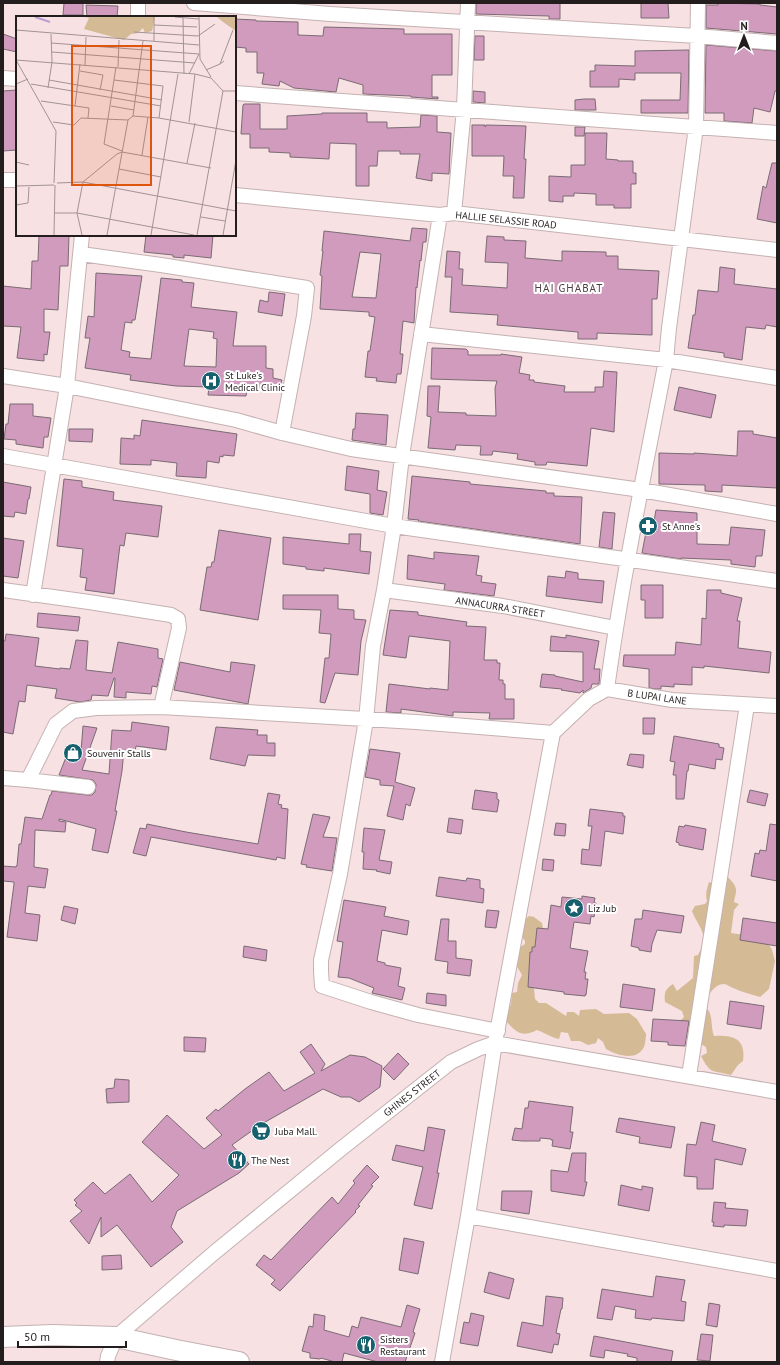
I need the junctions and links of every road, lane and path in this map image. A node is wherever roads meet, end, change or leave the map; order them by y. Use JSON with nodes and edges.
{"nodes":[{"id":1,"x":138,"y":3,"type":"edge"},
{"id":2,"x":194,"y":3,"type":"edge"},
{"id":3,"x":468,"y":3,"type":"edge"},
{"id":4,"x":698,"y":3,"type":"edge"},
{"id":5,"x":138,"y":16,"type":"edge"},
{"id":6,"x":468,"y":21,"type":"junction"},
{"id":7,"x":697,"y":36,"type":"junction"},
{"id":8,"x":777,"y":43,"type":"edge"},
{"id":9,"x":3,"y":78,"type":"edge"},
{"id":10,"x":16,"y":79,"type":"edge"},
{"id":11,"x":236,"y":93,"type":"edge"},
{"id":12,"x":464,"y":109,"type":"junction"},
{"id":13,"x":696,"y":127,"type":"junction"},
{"id":14,"x":777,"y":133,"type":"edge"},
{"id":15,"x":3,"y":180,"type":"edge"},
{"id":16,"x":16,"y":180,"type":"edge"},
{"id":17,"x":236,"y":195,"type":"edge"},
{"id":18,"x":454,"y":213,"type":"junction"},
{"id":19,"x":440,"y":215,"type":"junction"},
{"id":20,"x":82,"y":236,"type":"edge"},
{"id":21,"x":681,"y":240,"type":"junction"},
{"id":22,"x":777,"y":250,"type":"edge"},
{"id":23,"x":81,"y":254,"type":"junction"},
{"id":24,"x":421,"y":334,"type":"junction"},
{"id":25,"x":666,"y":360,"type":"junction"},
{"id":26,"x":3,"y":376,"type":"edge"},
{"id":27,"x":777,"y":378,"type":"edge"},
{"id":28,"x":67,"y":386,"type":"junction"},
{"id":29,"x":282,"y":433,"type":"junction"},
{"id":30,"x":3,"y":456,"type":"edge"},
{"id":31,"x":402,"y":456,"type":"junction"},
{"id":32,"x":54,"y":465,"type":"junction"},
{"id":33,"x":641,"y":490,"type":"junction"},
{"id":34,"x":777,"y":514,"type":"edge"},
{"id":35,"x":394,"y":526,"type":"junction"},
{"id":36,"x":627,"y":559,"type":"junction"},
{"id":37,"x":777,"y":581,"type":"edge"},
{"id":38,"x":3,"y":590,"type":"edge"},
{"id":39,"x":384,"y":590,"type":"junction"},
{"id":40,"x":33,"y":595,"type":"junction"},
{"id":41,"x":615,"y":628,"type":"junction"},
{"id":42,"x":607,"y":689,"type":"junction"},
{"id":43,"x":747,"y":705,"type":"junction"},
{"id":44,"x":777,"y":706,"type":"edge"},
{"id":45,"x":161,"y":707,"type":"junction"},
{"id":46,"x":366,"y":720,"type":"junction"},
{"id":47,"x":553,"y":733,"type":"junction"},
{"id":48,"x":3,"y":778,"type":"edge"},
{"id":49,"x":28,"y":780,"type":"junction"},
{"id":50,"x":88,"y":787,"type":"dead end"},
{"id":51,"x":497,"y":1037,"type":"junction"},
{"id":52,"x":689,"y":1076,"type":"junction"},
{"id":53,"x":777,"y":1092,"type":"edge"},
{"id":54,"x":468,"y":1216,"type":"junction"},
{"id":55,"x":777,"y":1271,"type":"edge"},
{"id":56,"x":3,"y":1337,"type":"edge"},
{"id":57,"x":116,"y":1337,"type":"junction"},
{"id":58,"x":107,"y":1362,"type":"edge"},
{"id":59,"x":240,"y":1362,"type":"edge"},
{"id":60,"x":442,"y":1362,"type":"edge"}],
"edges":[{"from":1,"to":5,"type":"street"},
{"from":2,"to":6,"type":"street"},
{"from":3,"to":6,"type":"street"},
{"from":4,"to":7,"type":"street"},
{"from":6,"to":7,"type":"street"},
{"from":6,"to":12,"type":"street"},
{"from":7,"to":8,"type":"street"},
{"from":7,"to":13,"type":"street"},
{"from":9,"to":10,"type":"street"},
{"from":11,"to":12,"type":"street"},
{"from":12,"to":13,"type":"street"},
{"from":12,"to":18,"type":"street"},
{"from":13,"to":14,"type":"street"},
{"from":13,"to":21,"type":"street"},
{"from":15,"to":16,"type":"street"},
{"from":17,"to":19,"type":"street","name":"HALLIE SELASSIE ROAD"},
{"from":18,"to":19,"type":"street","name":"HALLIE SELASSIE ROAD"},
{"from":18,"to":21,"type":"street","name":"HALLIE SELASSIE ROAD"},
{"from":19,"to":24,"type":"street"},
{"from":20,"to":23,"type":"street"},
{"from":21,"to":22,"type":"street","name":"HALLIE SELASSIE ROAD"},
{"from":21,"to":25,"type":"street"},
{"from":23,"to":28,"type":"street"},
{"from":23,"to":29,"type":"street"},
{"from":24,"to":25,"type":"street"},
{"from":24,"to":31,"type":"street"},
{"from":25,"to":27,"type":"street"},
{"from":25,"to":33,"type":"street"},
{"from":26,"to":28,"type":"street"},
{"from":28,"to":29,"type":"street"},
{"from":28,"to":32,"type":"street"},
{"from":29,"to":31,"type":"street"},
{"from":30,"to":32,"type":"street"},
{"from":31,"to":33,"type":"street"},
{"from":31,"to":35,"type":"street"},
{"from":32,"to":35,"type":"street"},
{"from":32,"to":40,"type":"street"},
{"from":33,"to":34,"type":"street"},
{"from":33,"to":36,"type":"street"},
{"from":35,"to":36,"type":"street"},
{"from":35,"to":39,"type":"street"},
{"from":36,"to":37,"type":"street"},
{"from":36,"to":41,"type":"street"},
{"from":38,"to":40,"type":"street"},
{"from":39,"to":41,"type":"street","name":"ANNACURRA STREET"},
{"from":39,"to":46,"type":"street"},
{"from":40,"to":45,"type":"street"},
{"from":41,"to":42,"type":"street"},
{"from":42,"to":43,"type":"street","name":"B LUPAI LANE"},
{"from":42,"to":47,"type":"street"},
{"from":43,"to":44,"type":"street","name":"B LUPAI LANE"},
{"from":43,"to":52,"type":"street"},
{"from":45,"to":46,"type":"street"},
{"from":45,"to":49,"type":"street"},
{"from":46,"to":47,"type":"street"},
{"from":46,"to":51,"type":"street"},
{"from":47,"to":51,"type":"street"},
{"from":48,"to":49,"type":"street"},
{"from":49,"to":50,"type":"street"},
{"from":51,"to":52,"type":"street","name":"GHINES STREET"},
{"from":51,"to":54,"type":"street"},
{"from":51,"to":57,"type":"street","name":"GHINES STREET"},
{"from":52,"to":53,"type":"street","name":"GHINES STREET"},
{"from":54,"to":55,"type":"street"},
{"from":54,"to":60,"type":"street"},
{"from":56,"to":57,"type":"street"},
{"from":57,"to":58,"type":"street"},
{"from":57,"to":59,"type":"street"}]}
